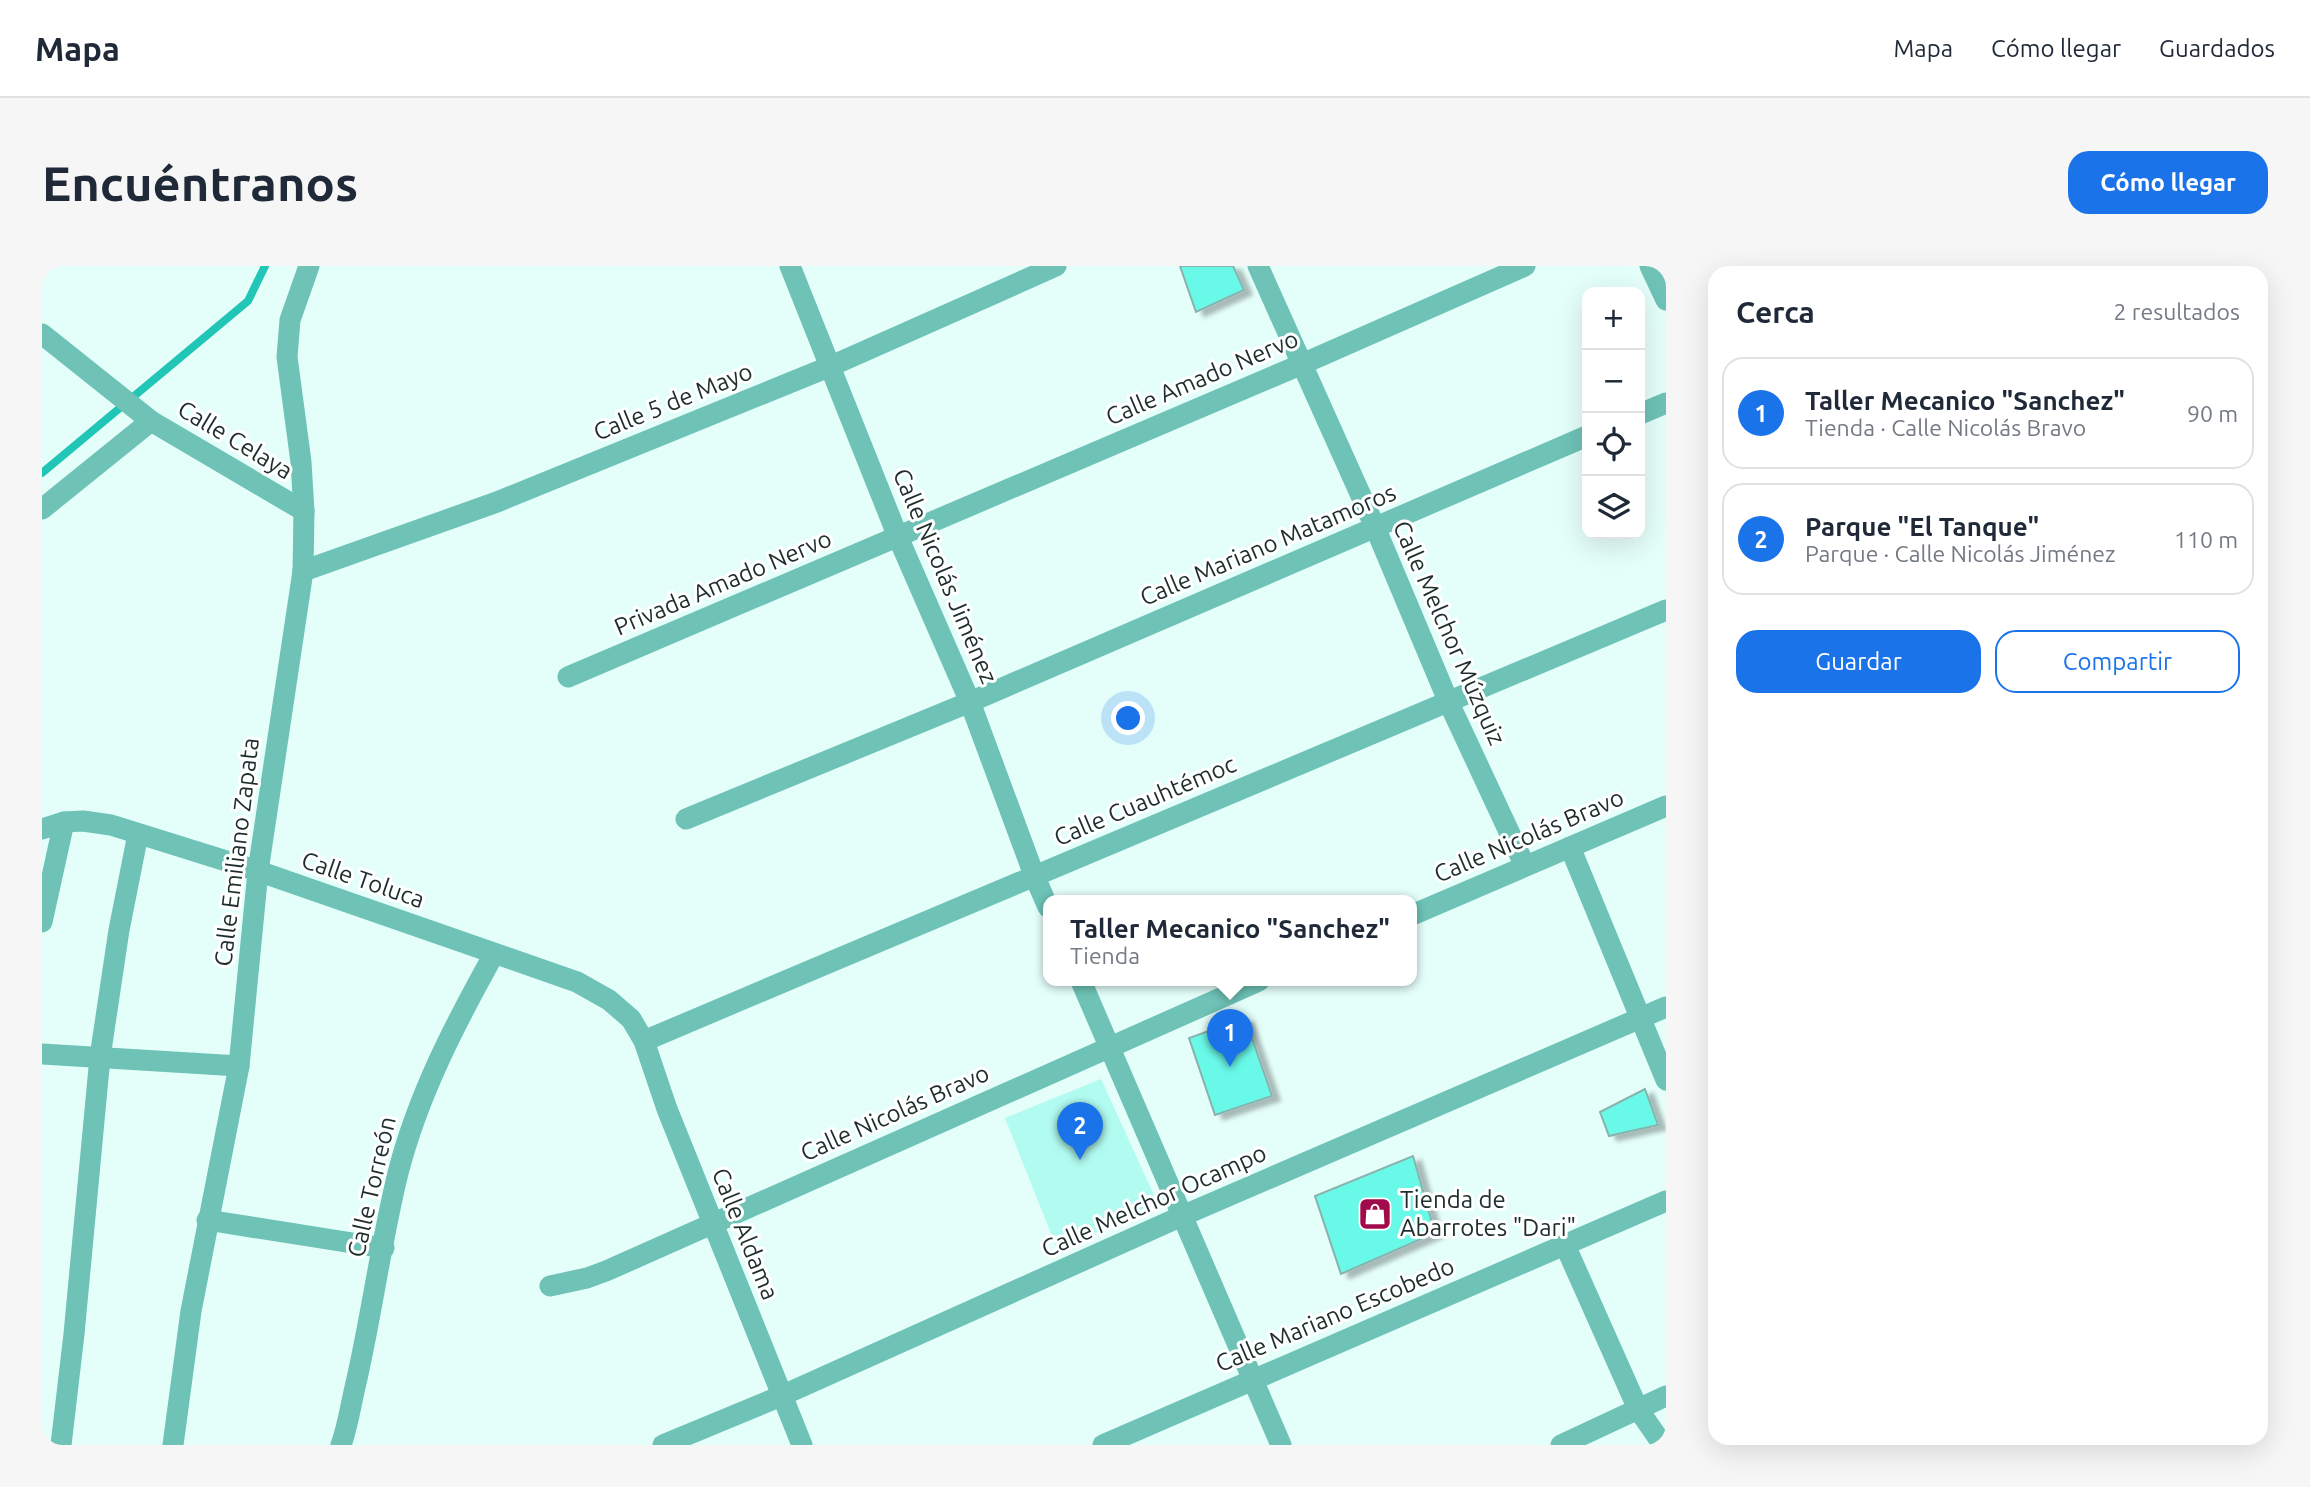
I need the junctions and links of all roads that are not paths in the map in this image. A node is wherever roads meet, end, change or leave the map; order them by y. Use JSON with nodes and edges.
{"nodes":[{"id":1,"x":309,"y":266,"type":"edge"},
{"id":2,"x":790,"y":266,"type":"edge"},
{"id":3,"x":1056,"y":266,"type":"edge"},
{"id":4,"x":1258,"y":266,"type":"edge"},
{"id":5,"x":1525,"y":266,"type":"edge"},
{"id":6,"x":1650,"y":266,"type":"edge"},
{"id":7,"x":1666,"y":300,"type":"edge"},
{"id":8,"x":42,"y":334,"type":"edge"},
{"id":9,"x":1300,"y":365,"type":"junction"},
{"id":10,"x":831,"y":366,"type":"junction"},
{"id":11,"x":1666,"y":402,"type":"edge"},
{"id":12,"x":1642,"y":413,"type":"edge"},
{"id":13,"x":151,"y":421,"type":"junction"},
{"id":14,"x":1582,"y":438,"type":"edge"},
{"id":15,"x":42,"y":509,"type":"edge"},
{"id":16,"x":304,"y":511,"type":"junction"},
{"id":17,"x":1375,"y":527,"type":"junction"},
{"id":18,"x":898,"y":537,"type":"junction"},
{"id":19,"x":303,"y":571,"type":"junction"},
{"id":20,"x":1666,"y":610,"type":"edge"},
{"id":21,"x":568,"y":677,"type":"dead end"},
{"id":22,"x":970,"y":702,"type":"junction"},
{"id":23,"x":1449,"y":703,"type":"junction"},
{"id":24,"x":1666,"y":806,"type":"edge"},
{"id":25,"x":686,"y":819,"type":"dead end"},
{"id":26,"x":64,"y":822,"type":"junction"},
{"id":27,"x":42,"y":829,"type":"edge"},
{"id":28,"x":138,"y":834,"type":"junction"},
{"id":29,"x":1570,"y":847,"type":"junction"},
{"id":30,"x":1525,"y":866,"type":"junction"},
{"id":31,"x":258,"y":871,"type":"junction"},
{"id":32,"x":1034,"y":875,"type":"junction"},
{"id":33,"x":1043,"y":896,"type":"edge"},
{"id":34,"x":1417,"y":913,"type":"edge"},
{"id":35,"x":42,"y":922,"type":"edge"},
{"id":36,"x":494,"y":954,"type":"junction"},
{"id":37,"x":1083,"y":986,"type":"edge"},
{"id":38,"x":1247,"y":986,"type":"edge"},
{"id":39,"x":1666,"y":1007,"type":"edge"},
{"id":40,"x":1639,"y":1018,"type":"junction"},
{"id":41,"x":643,"y":1041,"type":"junction"},
{"id":42,"x":1110,"y":1046,"type":"junction"},
{"id":43,"x":42,"y":1054,"type":"edge"},
{"id":44,"x":100,"y":1056,"type":"junction"},
{"id":45,"x":239,"y":1066,"type":"junction"},
{"id":46,"x":1666,"y":1080,"type":"edge"},
{"id":47,"x":1666,"y":1201,"type":"edge"},
{"id":48,"x":1182,"y":1216,"type":"junction"},
{"id":49,"x":207,"y":1220,"type":"junction"},
{"id":50,"x":713,"y":1224,"type":"junction"},
{"id":51,"x":1565,"y":1245,"type":"junction"},
{"id":52,"x":384,"y":1248,"type":"junction"},
{"id":53,"x":550,"y":1286,"type":"dead end"},
{"id":54,"x":1253,"y":1379,"type":"junction"},
{"id":55,"x":780,"y":1396,"type":"junction"},
{"id":56,"x":1666,"y":1396,"type":"edge"},
{"id":57,"x":1638,"y":1409,"type":"junction"},
{"id":58,"x":61,"y":1445,"type":"edge"},
{"id":59,"x":173,"y":1445,"type":"edge"},
{"id":60,"x":341,"y":1445,"type":"edge"},
{"id":61,"x":663,"y":1445,"type":"edge"},
{"id":62,"x":802,"y":1445,"type":"edge"},
{"id":63,"x":1102,"y":1445,"type":"edge"},
{"id":64,"x":1281,"y":1445,"type":"edge"},
{"id":65,"x":1561,"y":1445,"type":"edge"},
{"id":66,"x":1663,"y":1445,"type":"edge"}],
"edges":[{"from":1,"to":16,"type":"street","name":"Calle Emiliano Zapata"},
{"from":2,"to":10,"type":"street","name":"Calle Nicolás Jiménez"},
{"from":3,"to":10,"type":"street","name":"Calle 5 de Mayo"},
{"from":4,"to":9,"type":"street","name":"Calle Melchor Múzquiz"},
{"from":5,"to":9,"type":"street","name":"Calle Amado Nervo"},
{"from":6,"to":7,"type":"street"},
{"from":8,"to":13,"type":"street"},
{"from":9,"to":17,"type":"street","name":"Calle Melchor Múzquiz"},
{"from":9,"to":18,"type":"street","name":"Calle Amado Nervo"},
{"from":10,"to":18,"type":"street","name":"Calle Nicolás Jiménez"},
{"from":10,"to":19,"type":"street","name":"Calle 5 de Mayo"},
{"from":11,"to":12,"type":"street"},
{"from":13,"to":15,"type":"street","name":"Calle Celaya"},
{"from":13,"to":16,"type":"street","name":"Calle Celaya"},
{"from":14,"to":17,"type":"street","name":"Calle Mariano Matamoros"},
{"from":16,"to":19,"type":"street","name":"Calle Emiliano Zapata"},
{"from":17,"to":22,"type":"street","name":"Calle Mariano Matamoros"},
{"from":17,"to":23,"type":"street","name":"Calle Melchor Múzquiz"},
{"from":18,"to":21,"type":"street","name":"Privada Amado Nervo"},
{"from":18,"to":22,"type":"street","name":"Calle Nicolás Jiménez"},
{"from":19,"to":31,"type":"street","name":"Calle Emiliano Zapata"},
{"from":20,"to":23,"type":"street","name":"Calle Cuauhtémoc"},
{"from":22,"to":25,"type":"street","name":"Calle Mariano Matamoros"},
{"from":22,"to":32,"type":"street","name":"Calle Nicolás Jiménez"},
{"from":23,"to":30,"type":"street","name":"Calle Melchor Múzquiz"},
{"from":23,"to":32,"type":"street","name":"Calle Cuauhtémoc"},
{"from":24,"to":29,"type":"street","name":"Calle Nicolás Bravo"},
{"from":26,"to":27,"type":"street","name":"Calle Toluca"},
{"from":26,"to":28,"type":"street","name":"Calle Toluca"},
{"from":26,"to":35,"type":"street"},
{"from":28,"to":31,"type":"street","name":"Calle Toluca"},
{"from":28,"to":44,"type":"street"},
{"from":29,"to":30,"type":"street","name":"Calle Nicolás Bravo"},
{"from":29,"to":40,"type":"street"},
{"from":30,"to":34,"type":"street","name":"Calle Nicolás Bravo"},
{"from":31,"to":36,"type":"street","name":"Calle Toluca"},
{"from":31,"to":45,"type":"street","name":"Calle Emiliano Zapata"},
{"from":32,"to":33,"type":"street","name":"Calle Nicolás Jiménez"},
{"from":32,"to":41,"type":"street","name":"Calle Cuauhtémoc"},
{"from":36,"to":41,"type":"street","name":"Calle Toluca"},
{"from":36,"to":52,"type":"street","name":"Calle Torreón"},
{"from":37,"to":42,"type":"street"},
{"from":38,"to":42,"type":"street","name":"Calle Nicolás Bravo"},
{"from":39,"to":40,"type":"street","name":"Calle Melchor Ocampo"},
{"from":40,"to":46,"type":"street"},
{"from":40,"to":48,"type":"street","name":"Calle Melchor Ocampo"},
{"from":41,"to":50,"type":"street","name":"Calle Aldama"},
{"from":42,"to":48,"type":"street"},
{"from":42,"to":50,"type":"street","name":"Calle Nicolás Bravo"},
{"from":43,"to":44,"type":"street"},
{"from":44,"to":45,"type":"street"},
{"from":44,"to":58,"type":"street"},
{"from":45,"to":49,"type":"street","name":"Calle Emiliano Zapata"},
{"from":47,"to":51,"type":"street","name":"Calle Mariano Escobedo"},
{"from":48,"to":54,"type":"street"},
{"from":48,"to":55,"type":"street","name":"Calle Melchor Ocampo"},
{"from":49,"to":52,"type":"street"},
{"from":49,"to":59,"type":"street","name":"Calle Emiliano Zapata"},
{"from":50,"to":53,"type":"street","name":"Calle Nicolás Bravo"},
{"from":50,"to":55,"type":"street","name":"Calle Aldama"},
{"from":51,"to":54,"type":"street","name":"Calle Mariano Escobedo"},
{"from":51,"to":57,"type":"street"},
{"from":52,"to":60,"type":"street","name":"Calle Torreón"},
{"from":54,"to":63,"type":"street","name":"Calle Mariano Escobedo"},
{"from":54,"to":64,"type":"street"},
{"from":55,"to":61,"type":"street","name":"Calle Melchor Ocampo"},
{"from":55,"to":62,"type":"street","name":"Calle Aldama"},
{"from":56,"to":57,"type":"street"},
{"from":57,"to":65,"type":"street"},
{"from":57,"to":66,"type":"street"}]}
